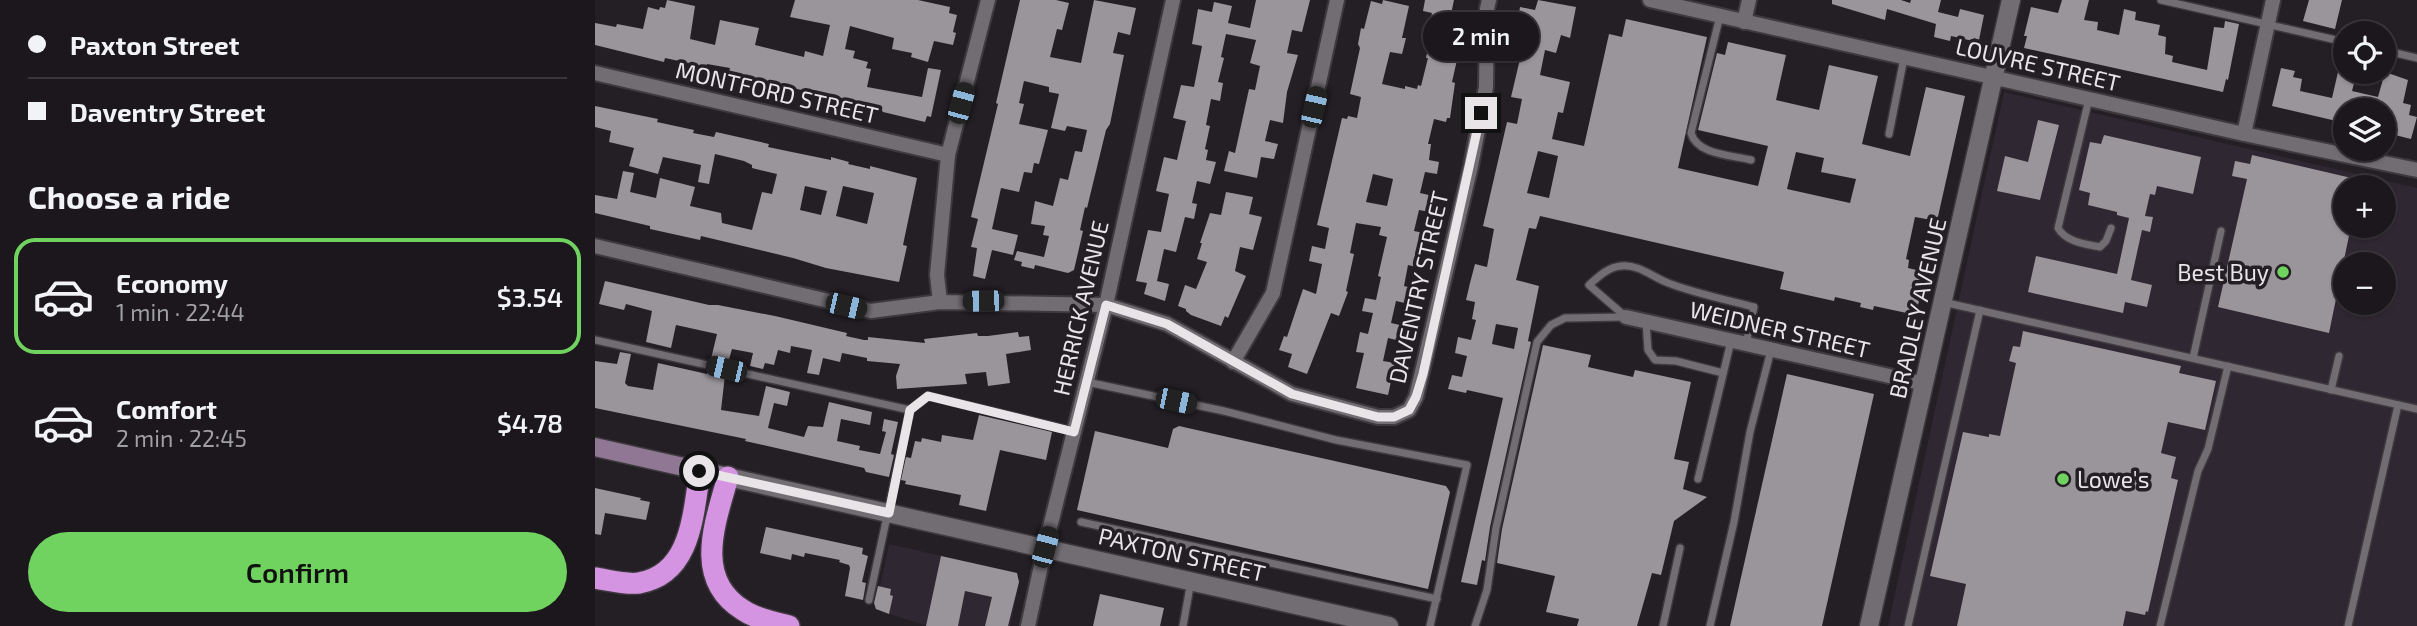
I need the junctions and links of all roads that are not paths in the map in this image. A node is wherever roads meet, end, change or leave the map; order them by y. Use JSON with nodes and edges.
{"nodes":[{"id":1,"x":988,"y":0,"type":"edge"},
{"id":2,"x":1173,"y":0,"type":"edge"},
{"id":3,"x":1337,"y":0,"type":"edge"},
{"id":4,"x":1489,"y":0,"type":"edge"},
{"id":5,"x":1650,"y":0,"type":"edge"},
{"id":6,"x":1749,"y":0,"type":"edge"},
{"id":7,"x":2011,"y":0,"type":"edge"},
{"id":8,"x":2161,"y":0,"type":"edge"},
{"id":9,"x":2273,"y":0,"type":"edge"},
{"id":10,"x":1720,"y":16,"type":"junction"},
{"id":11,"x":1744,"y":22,"type":"junction"},
{"id":12,"x":2268,"y":24,"type":"junction"},
{"id":13,"x":2333,"y":39,"type":"edge"},
{"id":14,"x":2396,"y":53,"type":"edge"},
{"id":15,"x":1905,"y":57,"type":"junction"},
{"id":16,"x":2417,"y":58,"type":"edge"},
{"id":17,"x":595,"y":73,"type":"edge"},
{"id":18,"x":1994,"y":76,"type":"junction"},
{"id":19,"x":2089,"y":98,"type":"junction"},
{"id":20,"x":1889,"y":134,"type":"dead end"},
{"id":21,"x":2244,"y":134,"type":"junction"},
{"id":22,"x":948,"y":155,"type":"junction"},
{"id":23,"x":1751,"y":160,"type":"dead end"},
{"id":24,"x":2417,"y":170,"type":"edge"},
{"id":25,"x":2111,"y":228,"type":"dead end"},
{"id":26,"x":2221,"y":231,"type":"dead end"},
{"id":27,"x":595,"y":246,"type":"edge"},
{"id":28,"x":940,"y":302,"type":"junction"},
{"id":29,"x":1943,"y":302,"type":"junction"},
{"id":30,"x":1106,"y":305,"type":"junction"},
{"id":31,"x":1980,"y":310,"type":"junction"},
{"id":32,"x":1626,"y":317,"type":"junction"},
{"id":33,"x":1646,"y":322,"type":"junction"},
{"id":34,"x":595,"y":340,"type":"edge"},
{"id":35,"x":1731,"y":341,"type":"junction"},
{"id":36,"x":1746,"y":344,"type":"junction"},
{"id":37,"x":1771,"y":350,"type":"junction"},
{"id":38,"x":2339,"y":356,"type":"dead end"},
{"id":39,"x":2193,"y":358,"type":"junction"},
{"id":40,"x":1233,"y":362,"type":"junction"},
{"id":41,"x":2228,"y":366,"type":"junction"},
{"id":42,"x":1723,"y":373,"type":"junction"},
{"id":43,"x":1087,"y":382,"type":"junction"},
{"id":44,"x":1925,"y":384,"type":"junction"},
{"id":45,"x":2331,"y":390,"type":"junction"},
{"id":46,"x":2397,"y":405,"type":"junction"},
{"id":47,"x":2417,"y":409,"type":"edge"},
{"id":48,"x":910,"y":410,"type":"junction"},
{"id":49,"x":1074,"y":432,"type":"junction"},
{"id":50,"x":595,"y":447,"type":"edge"},
{"id":51,"x":699,"y":471,"type":"junction"},
{"id":52,"x":728,"y":477,"type":"junction"},
{"id":53,"x":1698,"y":479,"type":"dead end"},
{"id":54,"x":889,"y":513,"type":"junction"},
{"id":55,"x":1081,"y":522,"type":"dead end"},
{"id":56,"x":1045,"y":547,"type":"junction"},
{"id":57,"x":1680,"y":548,"type":"dead end"},
{"id":58,"x":595,"y":578,"type":"edge"},
{"id":59,"x":1191,"y":581,"type":"junction"},
{"id":60,"x":1437,"y":599,"type":"junction"},
{"id":61,"x":869,"y":600,"type":"dead end"},
{"id":62,"x":789,"y":626,"type":"edge"},
{"id":63,"x":1028,"y":626,"type":"edge"},
{"id":64,"x":1183,"y":626,"type":"edge"},
{"id":65,"x":1389,"y":626,"type":"edge"},
{"id":66,"x":1430,"y":626,"type":"edge"},
{"id":67,"x":1475,"y":626,"type":"edge"},
{"id":68,"x":1663,"y":626,"type":"edge"},
{"id":69,"x":1710,"y":626,"type":"edge"},
{"id":70,"x":1869,"y":626,"type":"edge"},
{"id":71,"x":1908,"y":626,"type":"edge"},
{"id":72,"x":2160,"y":626,"type":"edge"},
{"id":73,"x":2348,"y":626,"type":"edge"}],
"edges":[{"from":1,"to":22,"type":"street"},
{"from":2,"to":30,"type":"street","name":"HERRICK AVENUE"},
{"from":3,"to":40,"type":"street"},
{"from":4,"to":40,"type":"street","name":"DAVENTRY STREET"},
{"from":5,"to":10,"type":"street","name":"LOUVRE STREET"},
{"from":6,"to":11,"type":"street"},
{"from":7,"to":18,"type":"street","name":"BRADLEY AVENUE"},
{"from":8,"to":12,"type":"lane"},
{"from":9,"to":12,"type":"street"},
{"from":10,"to":11,"type":"street","name":"LOUVRE STREET"},
{"from":10,"to":23,"type":"lane"},
{"from":11,"to":15,"type":"street","name":"LOUVRE STREET"},
{"from":12,"to":13,"type":"lane"},
{"from":12,"to":21,"type":"street"},
{"from":14,"to":16,"type":"lane"},
{"from":15,"to":18,"type":"street","name":"LOUVRE STREET"},
{"from":15,"to":20,"type":"lane"},
{"from":17,"to":22,"type":"street","name":"MONTFORD STREET"},
{"from":18,"to":19,"type":"street","name":"LOUVRE STREET"},
{"from":18,"to":29,"type":"street","name":"BRADLEY AVENUE"},
{"from":19,"to":21,"type":"street","name":"LOUVRE STREET"},
{"from":19,"to":25,"type":"lane"},
{"from":21,"to":24,"type":"street","name":"LOUVRE STREET"},
{"from":22,"to":28,"type":"street"},
{"from":26,"to":39,"type":"lane"},
{"from":27,"to":28,"type":"street","name":"DAVENTRY STREET"},
{"from":28,"to":30,"type":"street","name":"DAVENTRY STREET"},
{"from":29,"to":31,"type":"lane"},
{"from":29,"to":44,"type":"street","name":"BRADLEY AVENUE"},
{"from":30,"to":40,"type":"street","name":"DAVENTRY STREET"},
{"from":30,"to":43,"type":"street","name":"HERRICK AVENUE"},
{"from":31,"to":39,"type":"lane"},
{"from":31,"to":71,"type":"lane"},
{"from":32,"to":33,"type":"street","name":"WEIDNER STREET"},
{"from":32,"to":36,"type":"lane"},
{"from":32,"to":67,"type":"lane"},
{"from":33,"to":35,"type":"street","name":"WEIDNER STREET"},
{"from":33,"to":42,"type":"lane"},
{"from":34,"to":48,"type":"lane"},
{"from":35,"to":36,"type":"street","name":"WEIDNER STREET"},
{"from":35,"to":42,"type":"lane"},
{"from":36,"to":37,"type":"street","name":"WEIDNER STREET"},
{"from":37,"to":44,"type":"street","name":"WEIDNER STREET"},
{"from":37,"to":69,"type":"lane"},
{"from":38,"to":45,"type":"lane"},
{"from":39,"to":41,"type":"lane"},
{"from":41,"to":45,"type":"lane"},
{"from":41,"to":72,"type":"lane"},
{"from":42,"to":53,"type":"lane"},
{"from":43,"to":49,"type":"street","name":"HERRICK AVENUE"},
{"from":43,"to":60,"type":"lane"},
{"from":44,"to":70,"type":"street","name":"BRADLEY AVENUE"},
{"from":45,"to":46,"type":"lane"},
{"from":46,"to":47,"type":"lane"},
{"from":46,"to":73,"type":"lane"},
{"from":48,"to":49,"type":"lane"},
{"from":48,"to":54,"type":"lane"},
{"from":49,"to":56,"type":"street","name":"HERRICK AVENUE"},
{"from":50,"to":51,"type":"main road","name":"PAXTON STREET"},
{"from":51,"to":52,"type":"main road","name":"PAXTON STREET"},
{"from":51,"to":58,"type":"highway"},
{"from":52,"to":54,"type":"street","name":"PAXTON STREET"},
{"from":52,"to":62,"type":"highway"},
{"from":54,"to":56,"type":"street","name":"PAXTON STREET"},
{"from":54,"to":61,"type":"lane"},
{"from":55,"to":60,"type":"lane"},
{"from":56,"to":59,"type":"street","name":"PAXTON STREET"},
{"from":56,"to":63,"type":"street","name":"HERRICK AVENUE"},
{"from":57,"to":68,"type":"lane"},
{"from":59,"to":64,"type":"lane"},
{"from":59,"to":65,"type":"street","name":"PAXTON STREET"},
{"from":60,"to":66,"type":"lane"}]}
